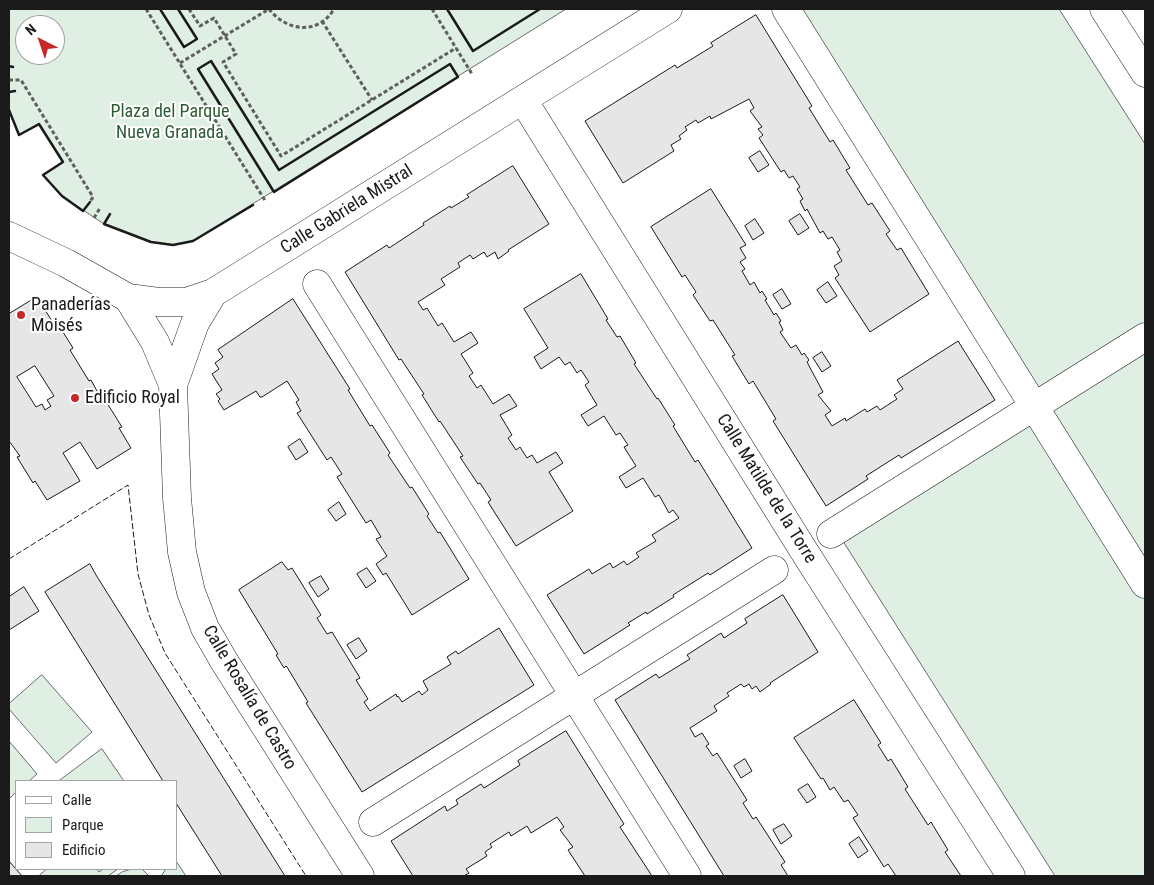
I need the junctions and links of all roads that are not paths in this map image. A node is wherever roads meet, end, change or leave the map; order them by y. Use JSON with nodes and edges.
{"nodes":[{"id":1,"x":668,"y":9,"type":"edge"},
{"id":2,"x":786,"y":9,"type":"edge"},
{"id":3,"x":1104,"y":9,"type":"edge"},
{"id":4,"x":1145,"y":73,"type":"edge"},
{"id":5,"x":523,"y":100,"type":"junction"},
{"id":6,"x":9,"y":236,"type":"edge"},
{"id":7,"x":317,"y":284,"type":"dead end"},
{"id":8,"x":213,"y":293,"type":"junction"},
{"id":9,"x":128,"y":298,"type":"junction"},
{"id":10,"x":1145,"y":336,"type":"edge"},
{"id":11,"x":173,"y":385,"type":"junction"},
{"id":12,"x":1034,"y":406,"type":"junction"},
{"id":13,"x":831,"y":534,"type":"dead end"},
{"id":14,"x":774,"y":570,"type":"dead end"},
{"id":15,"x":1145,"y":584,"type":"edge"},
{"id":16,"x":574,"y":696,"type":"junction"},
{"id":17,"x":374,"y":822,"type":"dead end"},
{"id":18,"x":360,"y":876,"type":"edge"},
{"id":19,"x":686,"y":876,"type":"edge"},
{"id":20,"x":1011,"y":876,"type":"edge"}],
"edges":[{"from":1,"to":5,"type":"street","name":"Calle Gabriela Mistral"},
{"from":2,"to":12,"type":"street"},
{"from":3,"to":4,"type":"street"},
{"from":5,"to":8,"type":"street","name":"Calle Gabriela Mistral"},
{"from":5,"to":20,"type":"street","name":"Calle Matilde de la Torre"},
{"from":6,"to":9,"type":"street","name":"Calle Gabriela Mistral"},
{"from":7,"to":16,"type":"street"},
{"from":8,"to":9,"type":"street","name":"Calle Gabriela Mistral"},
{"from":8,"to":11,"type":"street","name":"Calle Rosalía de Castro"},
{"from":9,"to":11,"type":"street","name":"Calle Rosalía de Castro"},
{"from":10,"to":12,"type":"street"},
{"from":11,"to":18,"type":"street","name":"Calle Rosalía de Castro"},
{"from":12,"to":13,"type":"street"},
{"from":12,"to":15,"type":"street"},
{"from":14,"to":16,"type":"street"},
{"from":16,"to":17,"type":"street"},
{"from":16,"to":19,"type":"street"}]}
